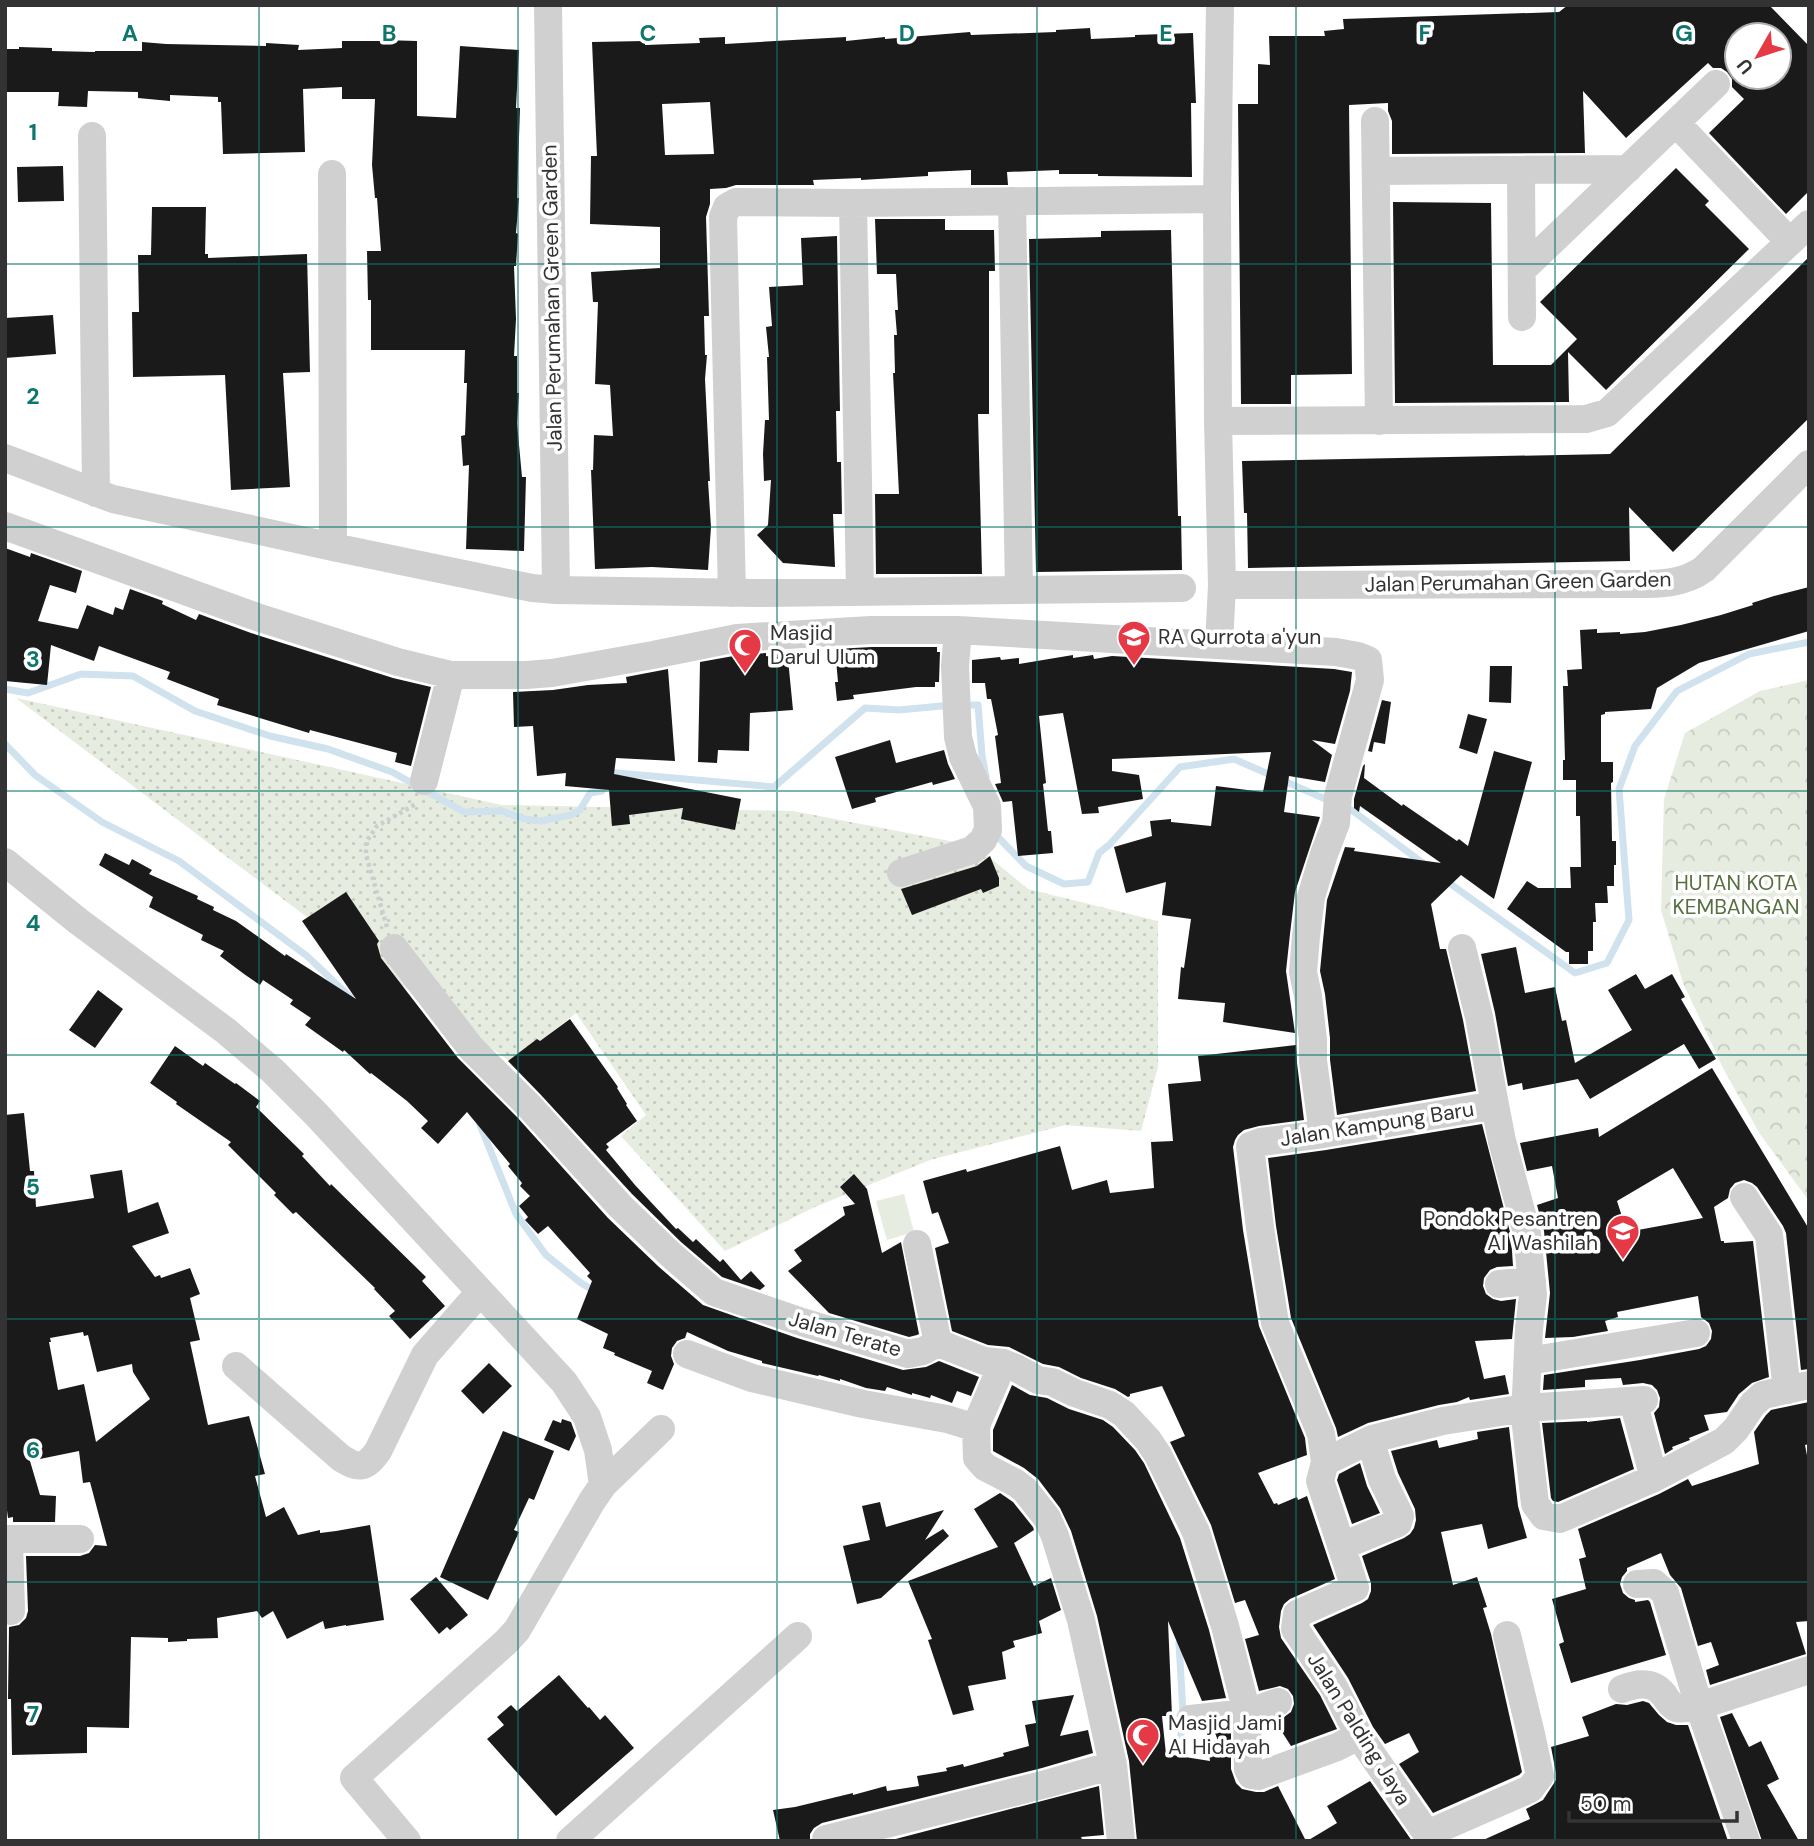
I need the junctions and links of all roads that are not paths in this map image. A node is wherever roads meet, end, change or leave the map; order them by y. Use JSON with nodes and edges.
{"nodes":[{"id":1,"x":548,"y":5,"type":"edge"},
{"id":2,"x":1220,"y":5,"type":"edge"},
{"id":3,"x":1716,"y":84,"type":"dead end"},
{"id":4,"x":1375,"y":121,"type":"dead end"},
{"id":5,"x":1676,"y":123,"type":"junction"},
{"id":6,"x":92,"y":136,"type":"dead end"},
{"id":7,"x":1628,"y":169,"type":"junction"},
{"id":8,"x":1521,"y":170,"type":"junction"},
{"id":9,"x":1376,"y":171,"type":"junction"},
{"id":10,"x":332,"y":174,"type":"dead end"},
{"id":11,"x":1217,"y":199,"type":"junction"},
{"id":12,"x":1012,"y":201,"type":"junction"},
{"id":13,"x":853,"y":203,"type":"junction"},
{"id":14,"x":1799,"y":233,"type":"edge"},
{"id":15,"x":1522,"y":270,"type":"junction"},
{"id":16,"x":1522,"y":317,"type":"dead end"},
{"id":17,"x":1218,"y":421,"type":"junction"},
{"id":18,"x":1379,"y":421,"type":"junction"},
{"id":19,"x":5,"y":458,"type":"edge"},
{"id":20,"x":1809,"y":464,"type":"edge"},
{"id":21,"x":96,"y":493,"type":"junction"},
{"id":22,"x":5,"y":526,"type":"edge"},
{"id":23,"x":333,"y":547,"type":"junction"},
{"id":24,"x":1223,"y":585,"type":"junction"},
{"id":25,"x":1182,"y":588,"type":"dead end"},
{"id":26,"x":556,"y":590,"type":"junction"},
{"id":27,"x":1019,"y":590,"type":"junction"},
{"id":28,"x":860,"y":592,"type":"junction"},
{"id":29,"x":743,"y":593,"type":"junction"},
{"id":30,"x":958,"y":630,"type":"junction"},
{"id":31,"x":758,"y":636,"type":"junction"},
{"id":32,"x":1219,"y":645,"type":"junction"},
{"id":33,"x":451,"y":675,"type":"junction"},
{"id":34,"x":422,"y":791,"type":"road end"},
{"id":35,"x":5,"y":862,"type":"edge"},
{"id":36,"x":901,"y":873,"type":"dead end"},
{"id":37,"x":394,"y":948,"type":"road end"},
{"id":38,"x":1462,"y":948,"type":"dead end"},
{"id":39,"x":1494,"y":1105,"type":"junction"},
{"id":40,"x":1323,"y":1134,"type":"junction"},
{"id":41,"x":1744,"y":1197,"type":"dead end"},
{"id":42,"x":917,"y":1244,"type":"dead end"},
{"id":43,"x":1532,"y":1281,"type":"junction"},
{"id":44,"x":1499,"y":1284,"type":"dead end"},
{"id":45,"x":480,"y":1292,"type":"junction"},
{"id":46,"x":1696,"y":1333,"type":"dead end"},
{"id":47,"x":938,"y":1343,"type":"junction"},
{"id":48,"x":687,"y":1354,"type":"dead end"},
{"id":49,"x":1528,"y":1361,"type":"junction"},
{"id":50,"x":1003,"y":1363,"type":"junction"},
{"id":51,"x":236,"y":1366,"type":"dead end"},
{"id":52,"x":1798,"y":1387,"type":"edge"},
{"id":53,"x":1525,"y":1408,"type":"junction"},
{"id":54,"x":980,"y":1416,"type":"junction"},
{"id":55,"x":661,"y":1429,"type":"dead end"},
{"id":56,"x":1373,"y":1449,"type":"dead end"},
{"id":57,"x":1325,"y":1462,"type":"junction"},
{"id":58,"x":1654,"y":1478,"type":"junction"},
{"id":59,"x":603,"y":1485,"type":"junction"},
{"id":60,"x":7,"y":1539,"type":"edge"},
{"id":61,"x":80,"y":1539,"type":"dead end"},
{"id":62,"x":1342,"y":1546,"type":"junction"},
{"id":63,"x":1637,"y":1584,"type":"dead end"},
{"id":64,"x":10,"y":1611,"type":"dead end"},
{"id":65,"x":1507,"y":1635,"type":"dead end"},
{"id":66,"x":799,"y":1636,"type":"dead end"},
{"id":67,"x":1809,"y":1670,"type":"edge"},
{"id":68,"x":1622,"y":1689,"type":"dead end"},
{"id":69,"x":1278,"y":1702,"type":"dead end"},
{"id":70,"x":1699,"y":1706,"type":"junction"},
{"id":71,"x":1247,"y":1713,"type":"junction"},
{"id":72,"x":1191,"y":1719,"type":"dead end"},
{"id":73,"x":1359,"y":1736,"type":"junction"},
{"id":74,"x":1113,"y":1765,"type":"junction"},
{"id":75,"x":1429,"y":1838,"type":"edge"},
{"id":76,"x":826,"y":1839,"type":"dead end"},
{"id":77,"x":407,"y":1841,"type":"edge"},
{"id":78,"x":570,"y":1841,"type":"edge"},
{"id":79,"x":1121,"y":1841,"type":"edge"},
{"id":80,"x":1746,"y":1841,"type":"edge"}],
"edges":[{"from":1,"to":26,"type":"street","name":"Jalan Perumahan Green Garden"},
{"from":2,"to":11,"type":"street"},
{"from":3,"to":5,"type":"street"},
{"from":4,"to":9,"type":"street"},
{"from":5,"to":7,"type":"street"},
{"from":5,"to":14,"type":"street"},
{"from":6,"to":21,"type":"street"},
{"from":7,"to":8,"type":"street"},
{"from":7,"to":15,"type":"street"},
{"from":8,"to":9,"type":"street"},
{"from":8,"to":15,"type":"street"},
{"from":9,"to":18,"type":"street"},
{"from":10,"to":23,"type":"street"},
{"from":11,"to":12,"type":"street"},
{"from":11,"to":17,"type":"street"},
{"from":12,"to":13,"type":"street"},
{"from":12,"to":27,"type":"street"},
{"from":13,"to":28,"type":"street"},
{"from":13,"to":29,"type":"street"},
{"from":14,"to":18,"type":"street"},
{"from":15,"to":16,"type":"street"},
{"from":17,"to":18,"type":"street"},
{"from":17,"to":24,"type":"street"},
{"from":19,"to":21,"type":"street"},
{"from":20,"to":24,"type":"street","name":"Jalan Perumahan Green Garden"},
{"from":21,"to":23,"type":"street"},
{"from":22,"to":33,"type":"street"},
{"from":23,"to":26,"type":"street"},
{"from":24,"to":32,"type":"street"},
{"from":25,"to":27,"type":"street"},
{"from":26,"to":29,"type":"street"},
{"from":27,"to":28,"type":"street"},
{"from":28,"to":29,"type":"street"},
{"from":29,"to":31,"type":"street"},
{"from":30,"to":31,"type":"street"},
{"from":30,"to":32,"type":"street"},
{"from":30,"to":36,"type":"street"},
{"from":31,"to":33,"type":"street"},
{"from":32,"to":40,"type":"street"},
{"from":33,"to":34,"type":"street"},
{"from":35,"to":45,"type":"street"},
{"from":37,"to":47,"type":"street","name":"Jalan Terate"},
{"from":38,"to":39,"type":"street"},
{"from":39,"to":40,"type":"street","name":"Jalan Kampung Baru"},
{"from":39,"to":43,"type":"street","name":"Jalan Kampung Baru"},
{"from":40,"to":57,"type":"street","name":"Jalan Kampung Baru"},
{"from":41,"to":52,"type":"street"},
{"from":42,"to":47,"type":"street"},
{"from":43,"to":44,"type":"street"},
{"from":43,"to":49,"type":"street","name":"Jalan Kampung Baru"},
{"from":45,"to":51,"type":"street"},
{"from":45,"to":59,"type":"street"},
{"from":46,"to":49,"type":"street"},
{"from":47,"to":50,"type":"street"},
{"from":48,"to":54,"type":"street"},
{"from":49,"to":53,"type":"street","name":"Jalan Kampung Baru"},
{"from":50,"to":54,"type":"street"},
{"from":50,"to":71,"type":"street"},
{"from":52,"to":58,"type":"street","name":"Jalan Kampung Baru"},
{"from":53,"to":57,"type":"street"},
{"from":53,"to":58,"type":"street"},
{"from":53,"to":58,"type":"street","name":"Jalan Kampung Baru"},
{"from":54,"to":74,"type":"street"},
{"from":55,"to":59,"type":"street"},
{"from":56,"to":62,"type":"street"},
{"from":57,"to":62,"type":"street"},
{"from":59,"to":77,"type":"street"},
{"from":60,"to":61,"type":"street"},
{"from":60,"to":64,"type":"street"},
{"from":62,"to":73,"type":"street","name":"Jalan Palding Jaya"},
{"from":63,"to":70,"type":"street"},
{"from":65,"to":75,"type":"street"},
{"from":66,"to":78,"type":"street"},
{"from":67,"to":70,"type":"street"},
{"from":68,"to":70,"type":"street"},
{"from":69,"to":71,"type":"street"},
{"from":70,"to":80,"type":"street"},
{"from":71,"to":72,"type":"street"},
{"from":71,"to":73,"type":"street"},
{"from":73,"to":75,"type":"street","name":"Jalan Palding Jaya"},
{"from":74,"to":76,"type":"street"},
{"from":74,"to":79,"type":"street"}]}
